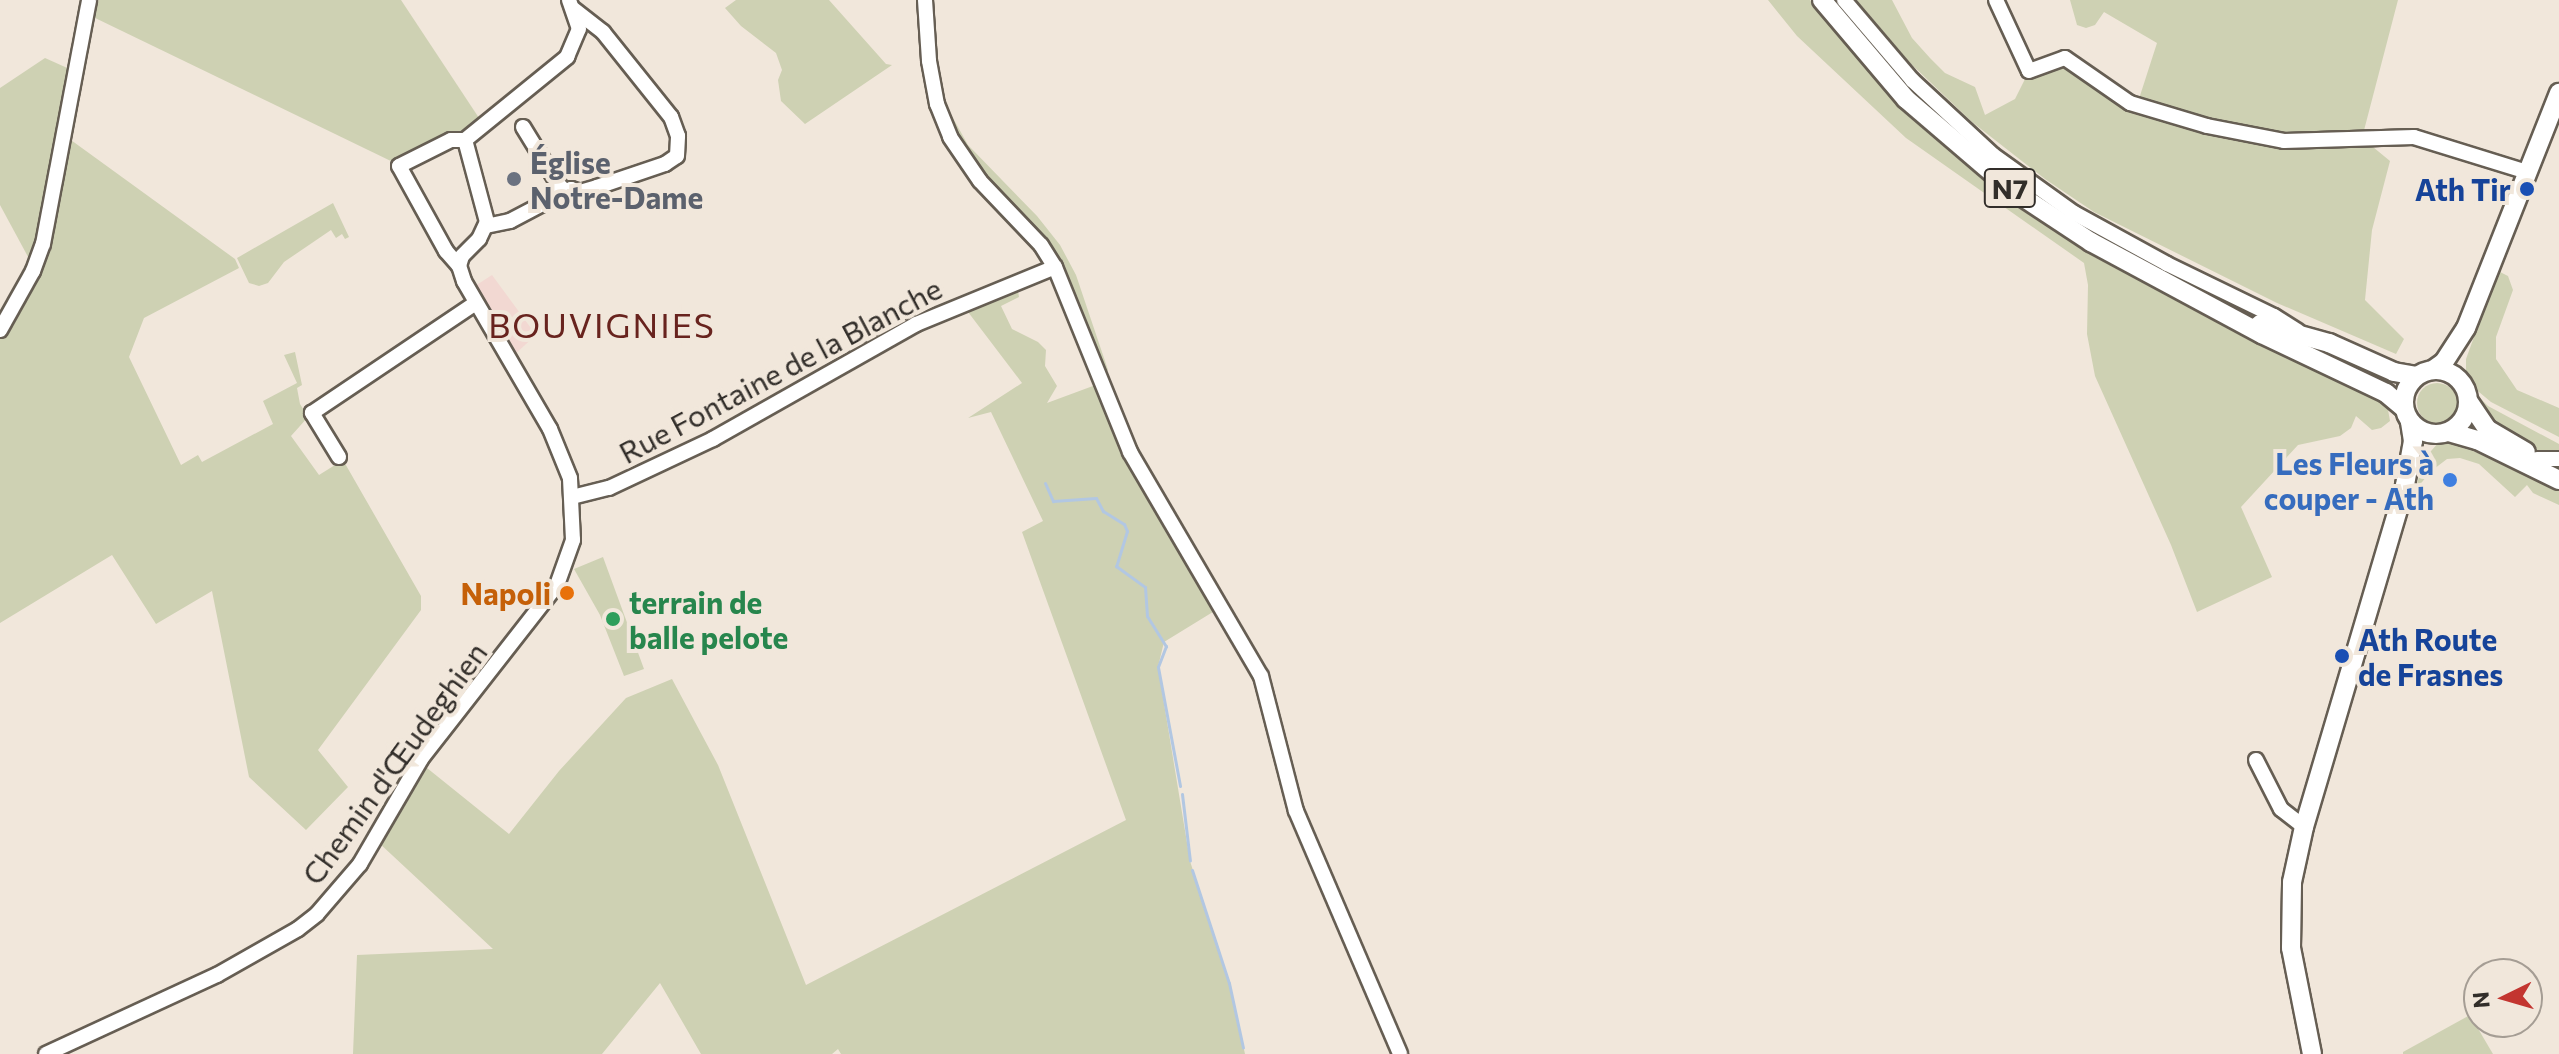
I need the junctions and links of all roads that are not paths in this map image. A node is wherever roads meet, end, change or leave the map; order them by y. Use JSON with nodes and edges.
{"nodes":[{"id":1,"x":89,"y":0,"type":"edge"},
{"id":2,"x":925,"y":0,"type":"edge"},
{"id":3,"x":1822,"y":0,"type":"edge"},
{"id":4,"x":1844,"y":0,"type":"edge"},
{"id":5,"x":1996,"y":0,"type":"edge"},
{"id":6,"x":572,"y":5,"type":"edge"},
{"id":7,"x":2559,"y":93,"type":"edge"},
{"id":8,"x":523,"y":127,"type":"dead end"},
{"id":9,"x":465,"y":140,"type":"junction"},
{"id":10,"x":2527,"y":172,"type":"junction"},
{"id":11,"x":566,"y":192,"type":"junction"},
{"id":12,"x":486,"y":226,"type":"junction"},
{"id":13,"x":459,"y":266,"type":"junction"},
{"id":14,"x":1055,"y":267,"type":"junction"},
{"id":15,"x":476,"y":303,"type":"junction"},
{"id":16,"x":2242,"y":320,"type":"junction"},
{"id":17,"x":2466,"y":328,"type":"junction"},
{"id":18,"x":0,"y":330,"type":"edge"},
{"id":19,"x":2305,"y":336,"type":"junction"},
{"id":20,"x":2425,"y":373,"type":"junction"},
{"id":21,"x":2466,"y":393,"type":"junction"},
{"id":22,"x":2407,"y":414,"type":"junction"},
{"id":23,"x":2445,"y":433,"type":"junction"},
{"id":24,"x":339,"y":457,"type":"dead end"},
{"id":25,"x":2537,"y":459,"type":"junction"},
{"id":26,"x":2559,"y":459,"type":"edge"},
{"id":27,"x":2559,"y":472,"type":"edge"},
{"id":28,"x":2559,"y":480,"type":"edge"},
{"id":29,"x":2405,"y":485,"type":"junction"},
{"id":30,"x":572,"y":497,"type":"junction"},
{"id":31,"x":2256,"y":760,"type":"dead end"},
{"id":32,"x":2304,"y":827,"type":"junction"},
{"id":33,"x":46,"y":1054,"type":"edge"},
{"id":34,"x":1400,"y":1054,"type":"edge"},
{"id":35,"x":2312,"y":1054,"type":"edge"}],
"edges":[{"from":1,"to":18,"type":"street"},
{"from":2,"to":14,"type":"street"},
{"from":3,"to":16,"type":"main road","number":"N7"},
{"from":4,"to":19,"type":"street"},
{"from":5,"to":10,"type":"street"},
{"from":6,"to":9,"type":"street"},
{"from":6,"to":11,"type":"street"},
{"from":7,"to":10,"type":"main road"},
{"from":8,"to":11,"type":"street"},
{"from":9,"to":12,"type":"street"},
{"from":9,"to":13,"type":"street","name":"Chemin d'Œudeghien"},
{"from":10,"to":17,"type":"main road"},
{"from":11,"to":12,"type":"street"},
{"from":12,"to":13,"type":"street"},
{"from":13,"to":15,"type":"street","name":"Chemin d'Œudeghien"},
{"from":14,"to":30,"type":"street","name":"Rue Fontaine de la Blanche"},
{"from":14,"to":34,"type":"street"},
{"from":15,"to":24,"type":"street"},
{"from":15,"to":30,"type":"street","name":"Chemin d'Œudeghien"},
{"from":16,"to":19,"type":"main road","number":"N7"},
{"from":16,"to":22,"type":"main road"},
{"from":17,"to":20,"type":"main road"},
{"from":17,"to":21,"type":"main road"},
{"from":19,"to":20,"type":"main road","number":"N7"},
{"from":20,"to":21,"type":"main road"},
{"from":20,"to":22,"type":"main road"},
{"from":21,"to":23,"type":"main road"},
{"from":21,"to":25,"type":"main road"},
{"from":22,"to":23,"type":"main road"},
{"from":22,"to":29,"type":"main road"},
{"from":23,"to":28,"type":"main road"},
{"from":23,"to":29,"type":"main road"},
{"from":25,"to":26,"type":"street"},
{"from":25,"to":27,"type":"main road"},
{"from":29,"to":32,"type":"main road"},
{"from":30,"to":33,"type":"street","name":"Chemin d'Œudeghien"},
{"from":31,"to":32,"type":"street"},
{"from":32,"to":35,"type":"main road"}]}
